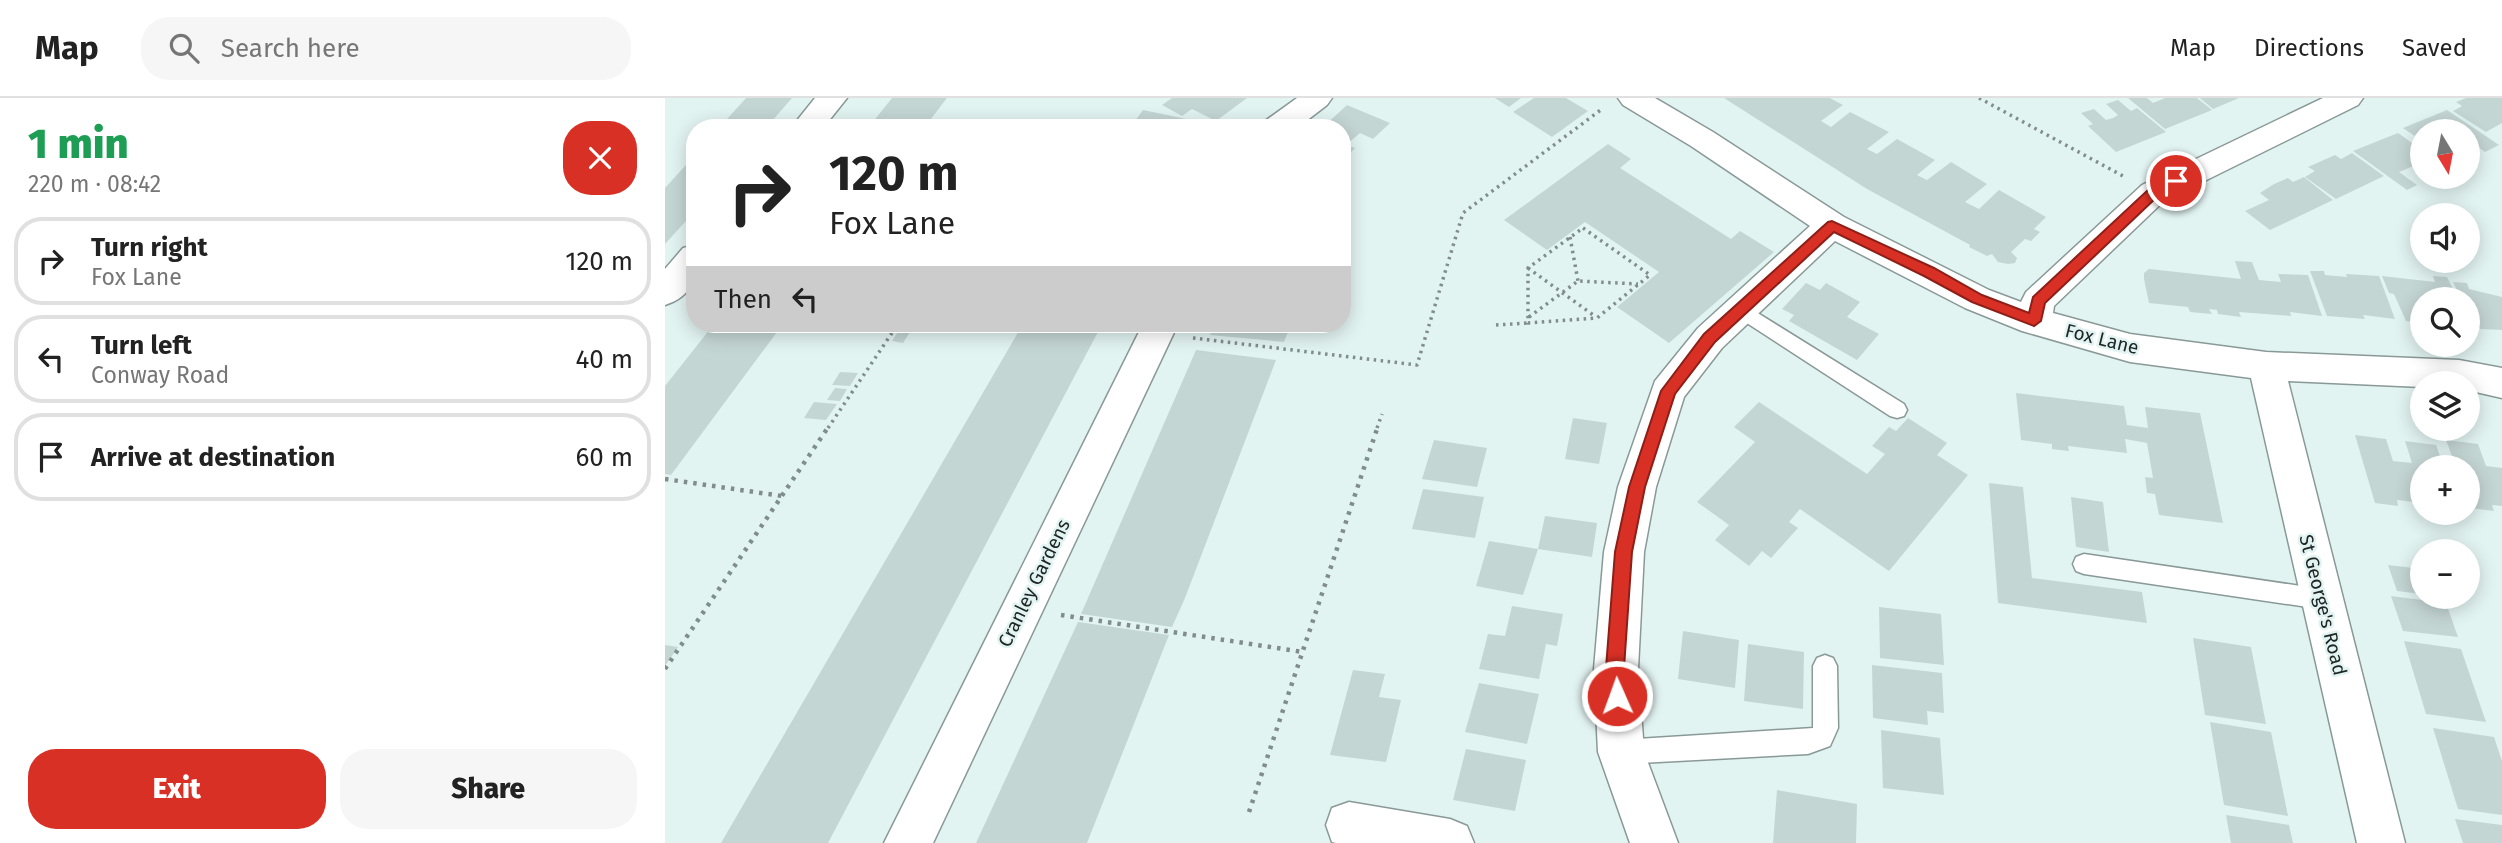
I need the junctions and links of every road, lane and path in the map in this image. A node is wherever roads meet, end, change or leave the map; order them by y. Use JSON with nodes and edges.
{"nodes":[{"id":1,"x":832,"y":98,"type":"edge"},
{"id":2,"x":1317,"y":98,"type":"edge"},
{"id":3,"x":1979,"y":98,"type":"edge"},
{"id":4,"x":2337,"y":100,"type":"edge"},
{"id":5,"x":1620,"y":102,"type":"edge"},
{"id":6,"x":814,"y":119,"type":"edge"},
{"id":7,"x":1288,"y":119,"type":"edge"},
{"id":8,"x":2153,"y":192,"type":"junction"},
{"id":9,"x":1832,"y":225,"type":"junction"},
{"id":10,"x":1570,"y":237,"type":"junction"},
{"id":11,"x":686,"y":268,"type":"edge"},
{"id":12,"x":1528,"y":268,"type":"junction"},
{"id":13,"x":1578,"y":281,"type":"junction"},
{"id":14,"x":1639,"y":284,"type":"junction"},
{"id":15,"x":665,"y":292,"type":"edge"},
{"id":16,"x":1562,"y":293,"type":"junction"},
{"id":17,"x":1740,"y":309,"type":"junction"},
{"id":18,"x":1597,"y":318,"type":"junction"},
{"id":19,"x":1528,"y":320,"type":"junction"},
{"id":20,"x":2034,"y":321,"type":"junction"},
{"id":21,"x":1496,"y":325,"type":"dead end"},
{"id":22,"x":892,"y":333,"type":"edge"},
{"id":23,"x":1155,"y":333,"type":"edge"},
{"id":24,"x":1185,"y":333,"type":"edge"},
{"id":25,"x":2266,"y":366,"type":"junction"},
{"id":26,"x":2502,"y":383,"type":"edge"},
{"id":27,"x":1897,"y":410,"type":"dead end"},
{"id":28,"x":1382,"y":414,"type":"dead end"},
{"id":29,"x":665,"y":479,"type":"edge"},
{"id":30,"x":782,"y":496,"type":"junction"},
{"id":31,"x":2084,"y":564,"type":"dead end"},
{"id":32,"x":2322,"y":599,"type":"junction"},
{"id":33,"x":1022,"y":609,"type":"junction"},
{"id":34,"x":1303,"y":652,"type":"junction"},
{"id":35,"x":1825,"y":666,"type":"dead end"},
{"id":36,"x":665,"y":669,"type":"edge"},
{"id":37,"x":1621,"y":752,"type":"junction"},
{"id":38,"x":1249,"y":812,"type":"dead end"},
{"id":39,"x":1349,"y":825,"type":"dead end"},
{"id":40,"x":1645,"y":840,"type":"edge"},
{"id":41,"x":1428,"y":841,"type":"edge"},
{"id":42,"x":908,"y":843,"type":"edge"},
{"id":43,"x":2381,"y":843,"type":"edge"}],
"edges":[{"from":1,"to":6,"type":"street"},
{"from":2,"to":7,"type":"street"},
{"from":3,"to":8,"type":"path"},
{"from":4,"to":8,"type":"street"},
{"from":5,"to":9,"type":"street","name":"Fox Lane"},
{"from":5,"to":24,"type":"path"},
{"from":8,"to":20,"type":"street"},
{"from":9,"to":17,"type":"street"},
{"from":9,"to":20,"type":"street","name":"Fox Lane"},
{"from":10,"to":12,"type":"path"},
{"from":10,"to":13,"type":"path"},
{"from":10,"to":14,"type":"path"},
{"from":11,"to":15,"type":"street"},
{"from":12,"to":16,"type":"path"},
{"from":12,"to":19,"type":"path"},
{"from":13,"to":14,"type":"path"},
{"from":13,"to":16,"type":"path"},
{"from":14,"to":18,"type":"path"},
{"from":16,"to":18,"type":"path"},
{"from":16,"to":19,"type":"path"},
{"from":17,"to":27,"type":"lane"},
{"from":17,"to":37,"type":"street"},
{"from":18,"to":19,"type":"path"},
{"from":19,"to":21,"type":"path"},
{"from":20,"to":25,"type":"street","name":"Fox Lane"},
{"from":22,"to":30,"type":"path"},
{"from":23,"to":33,"type":"street","name":"Cranley Gardens"},
{"from":25,"to":26,"type":"street","name":"Fox Lane"},
{"from":25,"to":32,"type":"street","name":"St George's Road"},
{"from":28,"to":34,"type":"path"},
{"from":29,"to":30,"type":"path"},
{"from":30,"to":36,"type":"path"},
{"from":31,"to":32,"type":"lane"},
{"from":32,"to":43,"type":"street","name":"St George's Road"},
{"from":33,"to":34,"type":"path"},
{"from":33,"to":42,"type":"street","name":"Cranley Gardens"},
{"from":34,"to":38,"type":"path"},
{"from":35,"to":37,"type":"lane"},
{"from":37,"to":40,"type":"street"},
{"from":39,"to":41,"type":"street"}]}
